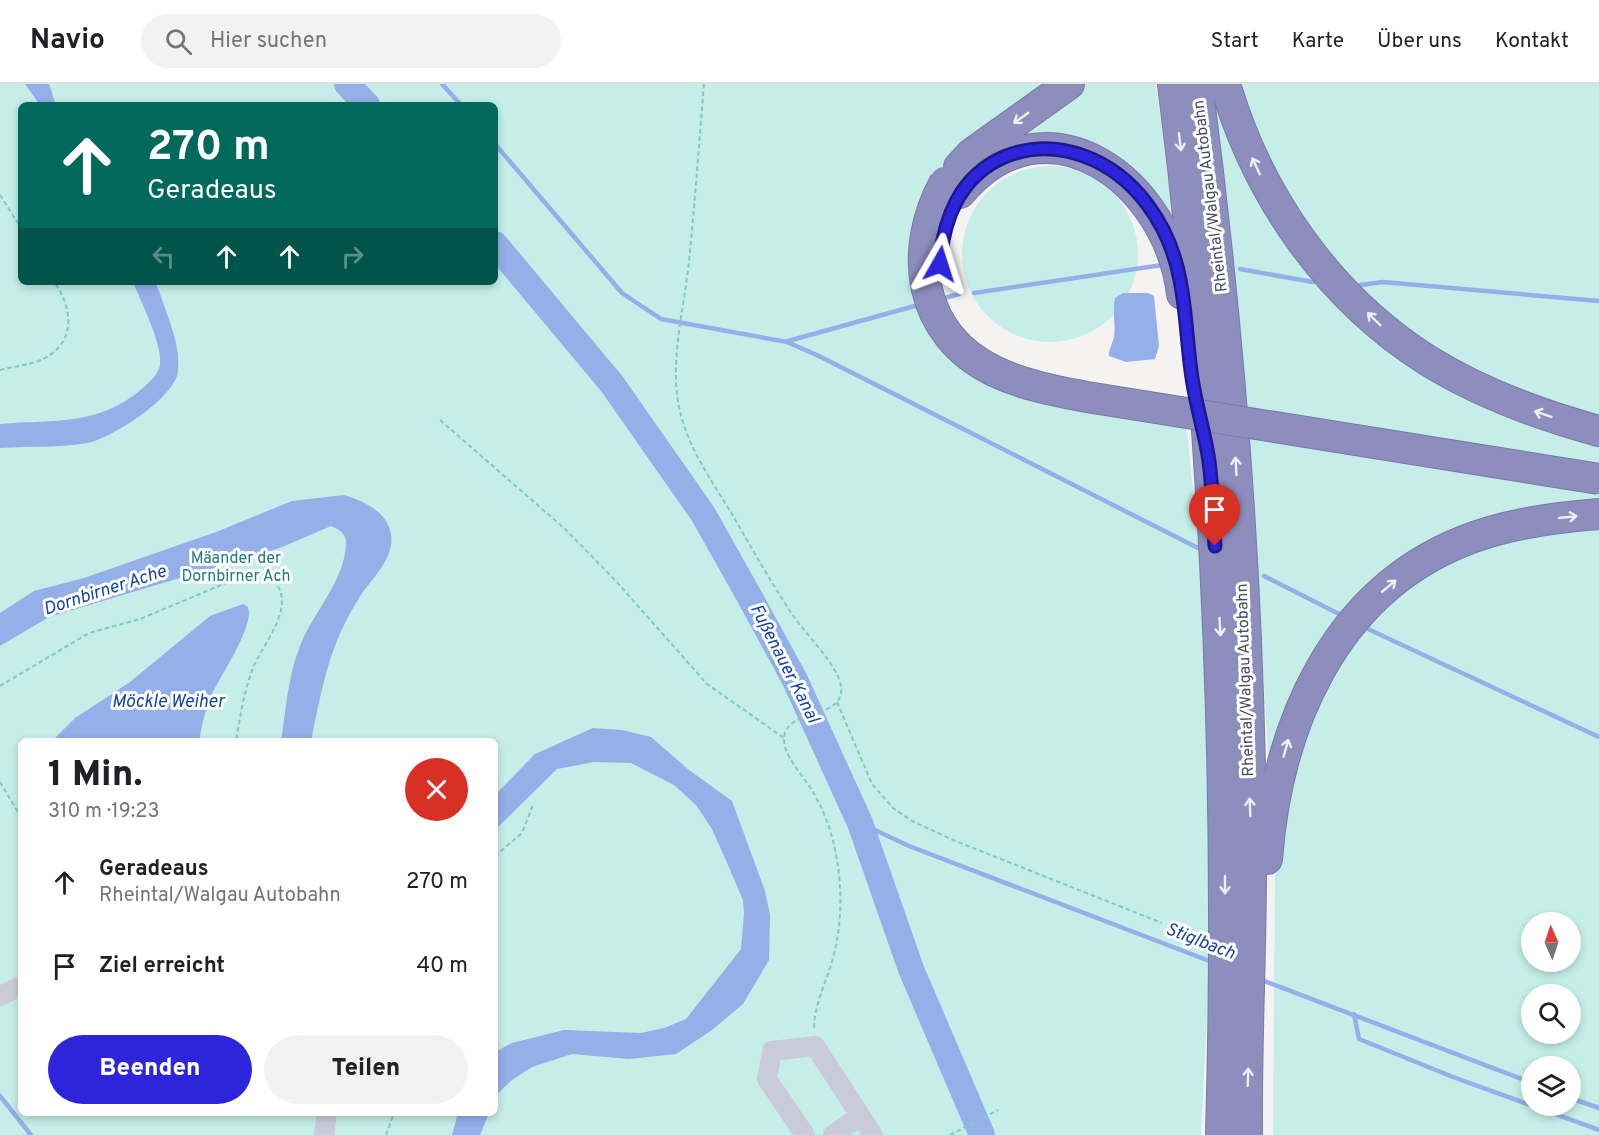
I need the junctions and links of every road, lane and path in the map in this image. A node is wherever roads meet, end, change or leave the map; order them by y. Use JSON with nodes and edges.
{"nodes":[{"id":1,"x":704,"y":84,"type":"edge"},
{"id":2,"x":1069,"y":84,"type":"edge"},
{"id":3,"x":1173,"y":84,"type":"edge"},
{"id":4,"x":1197,"y":84,"type":"edge"},
{"id":5,"x":1225,"y":84,"type":"edge"},
{"id":6,"x":952,"y":188,"type":"junction"},
{"id":7,"x":0,"y":195,"type":"edge"},
{"id":8,"x":18,"y":223,"type":"edge"},
{"id":9,"x":56,"y":285,"type":"edge"},
{"id":10,"x":0,"y":370,"type":"edge"},
{"id":11,"x":440,"y":420,"type":"dead end"},
{"id":12,"x":1599,"y":431,"type":"edge"},
{"id":13,"x":1209,"y":456,"type":"junction"},
{"id":14,"x":1599,"y":460,"type":"edge"},
{"id":15,"x":1599,"y":479,"type":"edge"},
{"id":16,"x":1599,"y":514,"type":"edge"},
{"id":17,"x":0,"y":686,"type":"edge"},
{"id":18,"x":837,"y":702,"type":"junction"},
{"id":19,"x":237,"y":738,"type":"edge"},
{"id":20,"x":784,"y":738,"type":"junction"},
{"id":21,"x":0,"y":782,"type":"edge"},
{"id":22,"x":533,"y":805,"type":"dead end"},
{"id":23,"x":18,"y":812,"type":"edge"},
{"id":24,"x":498,"y":853,"type":"edge"},
{"id":25,"x":1162,"y":923,"type":"dead end"},
{"id":26,"x":1238,"y":949,"type":"junction"},
{"id":27,"x":18,"y":987,"type":"edge"},
{"id":28,"x":1238,"y":992,"type":"junction"},
{"id":29,"x":0,"y":996,"type":"edge"},
{"id":30,"x":815,"y":1046,"type":"junction"},
{"id":31,"x":998,"y":1110,"type":"dead end"},
{"id":32,"x":327,"y":1116,"type":"edge"},
{"id":33,"x":393,"y":1116,"type":"edge"},
{"id":34,"x":860,"y":1116,"type":"junction"},
{"id":35,"x":324,"y":1135,"type":"edge"},
{"id":36,"x":386,"y":1135,"type":"edge"},
{"id":37,"x":805,"y":1135,"type":"edge"},
{"id":38,"x":833,"y":1135,"type":"edge"},
{"id":39,"x":873,"y":1135,"type":"edge"},
{"id":40,"x":950,"y":1135,"type":"edge"},
{"id":41,"x":1221,"y":1135,"type":"edge"},
{"id":42,"x":1247,"y":1135,"type":"edge"}],
"edges":[{"from":1,"to":18,"type":"path"},
{"from":2,"to":6,"type":"highway","one_way":true},
{"from":3,"to":13,"type":"highway","name":"Rheintal/Walgau Autobahn","one_way":true},
{"from":26,"to":4,"type":"highway","name":"Rheintal/Walgau Autobahn","one_way":true},
{"from":12,"to":5,"type":"highway","one_way":true},
{"from":6,"to":13,"type":"highway"},
{"from":6,"to":14,"type":"highway"},
{"from":6,"to":15,"type":"highway","bridge":true},
{"from":7,"to":8,"type":"path"},
{"from":9,"to":10,"type":"path"},
{"from":11,"to":20,"type":"path"},
{"from":13,"to":26,"type":"highway","name":"Rheintal/Walgau Autobahn","one_way":true},
{"from":26,"to":16,"type":"highway","one_way":true},
{"from":17,"to":19,"type":"path"},
{"from":18,"to":20,"type":"path"},
{"from":18,"to":25,"type":"path"},
{"from":20,"to":30,"type":"path"},
{"from":21,"to":23,"type":"path"},
{"from":22,"to":24,"type":"path"},
{"from":26,"to":28,"type":"highway","name":"Rheintal/Walgau Autobahn"},
{"from":27,"to":29,"type":"street"},
{"from":28,"to":41,"type":"highway","name":"Rheintal/Walgau Autobahn"},
{"from":42,"to":28,"type":"highway","name":"Rheintal/Walgau Autobahn","one_way":true},
{"from":30,"to":34,"type":"street"},
{"from":30,"to":37,"type":"street"},
{"from":31,"to":40,"type":"path"},
{"from":32,"to":35,"type":"street"},
{"from":33,"to":36,"type":"path"},
{"from":34,"to":38,"type":"street"},
{"from":34,"to":39,"type":"street"}]}
